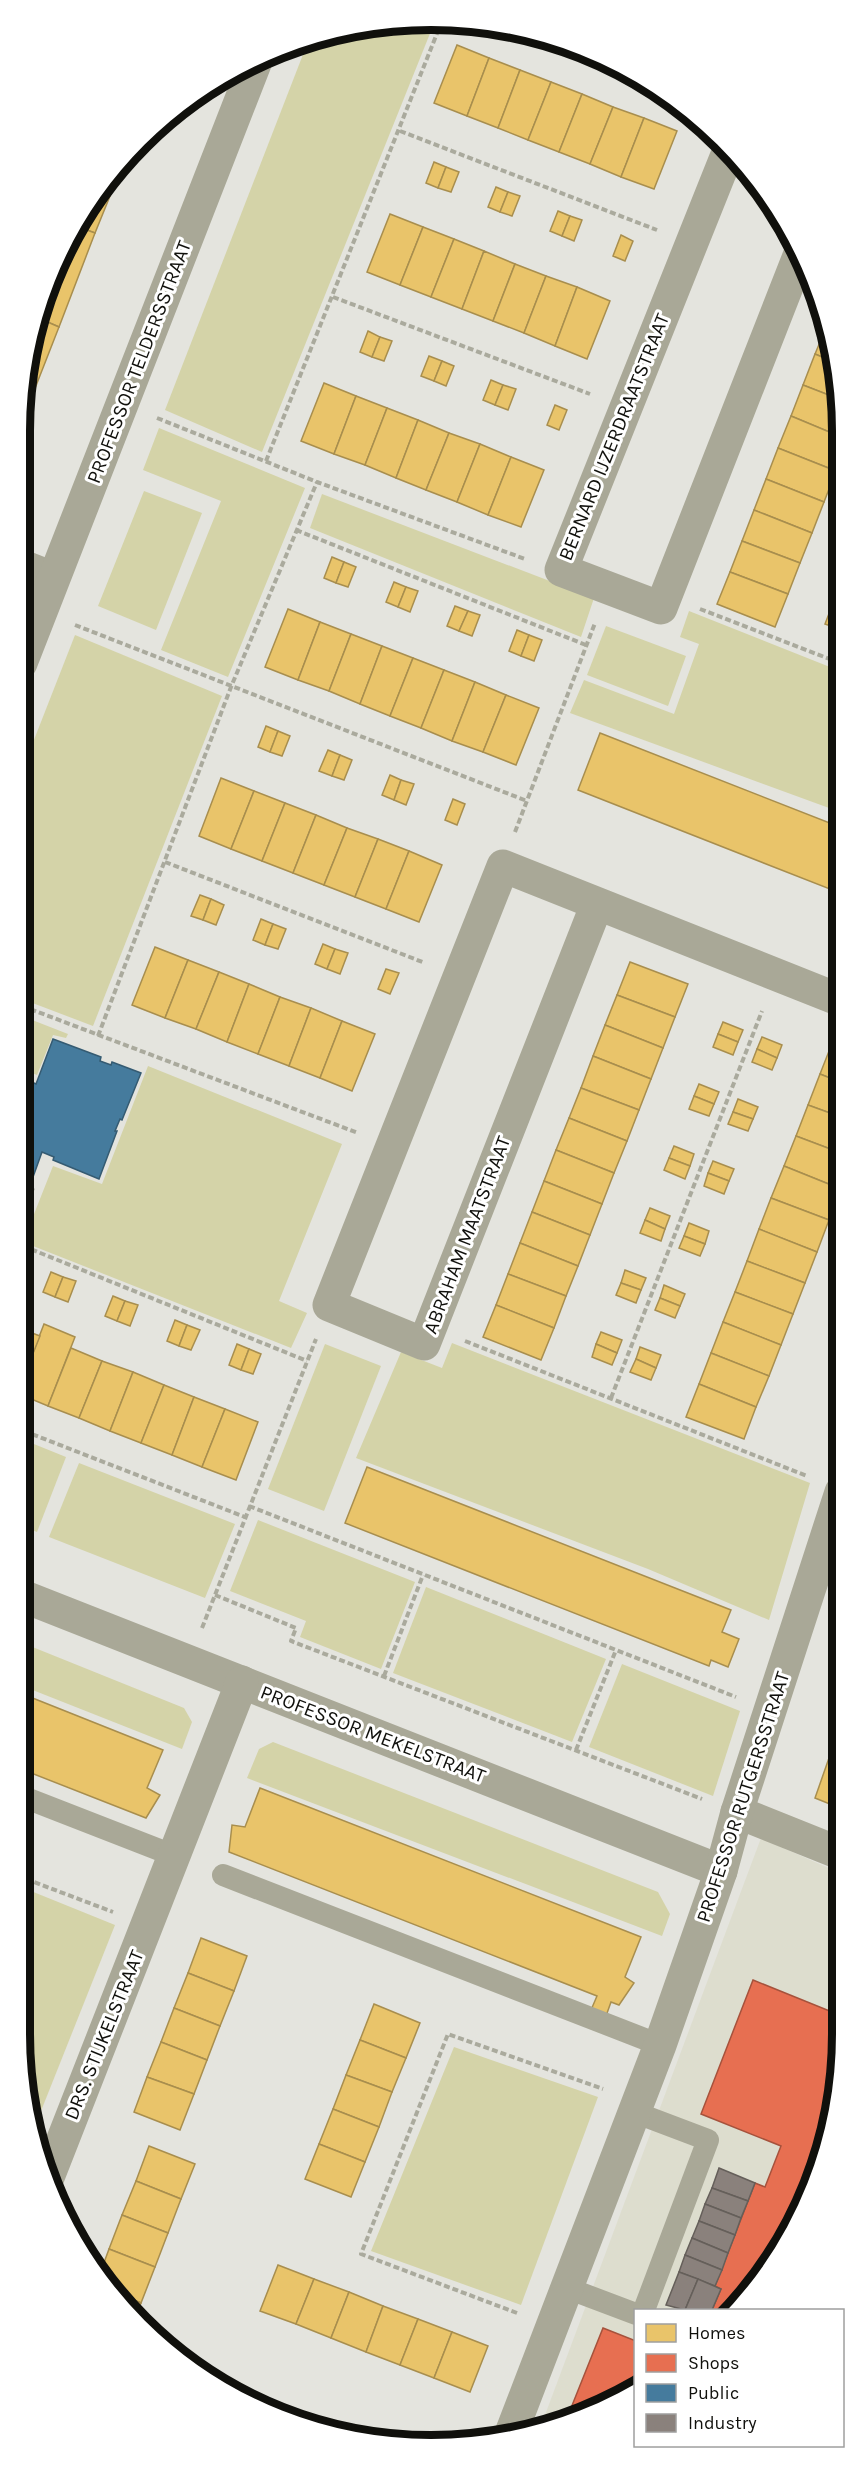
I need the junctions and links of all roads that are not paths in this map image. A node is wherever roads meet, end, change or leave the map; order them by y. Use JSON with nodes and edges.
{"nodes":[{"id":1,"x":252,"y":72,"type":"edge"},
{"id":2,"x":725,"y":159,"type":"edge"},
{"id":3,"x":796,"y":265,"type":"edge"},
{"id":4,"x":30,"y":569,"type":"edge"},
{"id":5,"x":54,"y":578,"type":"junction"},
{"id":6,"x":30,"y":639,"type":"edge"},
{"id":7,"x":597,"y":903,"type":"junction"},
{"id":8,"x":832,"y":997,"type":"edge"},
{"id":9,"x":832,"y":1520,"type":"edge"},
{"id":10,"x":30,"y":1600,"type":"edge"},
{"id":11,"x":242,"y":1682,"type":"junction"},
{"id":12,"x":30,"y":1800,"type":"edge"},
{"id":13,"x":737,"y":1812,"type":"junction"},
{"id":14,"x":832,"y":1850,"type":"edge"},
{"id":15,"x":175,"y":1856,"type":"junction"},
{"id":16,"x":721,"y":1871,"type":"junction"},
{"id":17,"x":223,"y":1875,"type":"dead end"},
{"id":18,"x":660,"y":2045,"type":"junction"},
{"id":19,"x":636,"y":2106,"type":"junction"},
{"id":20,"x":52,"y":2166,"type":"edge"},
{"id":21,"x":567,"y":2288,"type":"junction"},
{"id":22,"x":644,"y":2309,"type":"edge"},
{"id":23,"x":634,"y":2313,"type":"edge"},
{"id":24,"x":514,"y":2426,"type":"edge"}],
"edges":[{"from":1,"to":5,"type":"street","name":"PROFESSOR TELDERSSTRAAT"},
{"from":2,"to":3,"type":"street","name":"BERNARD IJZERDRAATSTRAAT"},
{"from":4,"to":5,"type":"street"},
{"from":5,"to":6,"type":"street","name":"PROFESSOR TELDERSSTRAAT"},
{"from":7,"to":7,"type":"street","name":"ABRAHAM MAATSTRAAT"},
{"from":7,"to":8,"type":"street"},
{"from":9,"to":13,"type":"street","name":"PROFESSOR RUTGERSSTRAAT"},
{"from":10,"to":11,"type":"street","name":"PROFESSOR MEKELSTRAAT"},
{"from":11,"to":15,"type":"street","name":"DRS. STIJKELSTRAAT"},
{"from":11,"to":16,"type":"street","name":"PROFESSOR MEKELSTRAAT"},
{"from":12,"to":15,"type":"lane"},
{"from":13,"to":14,"type":"street"},
{"from":13,"to":16,"type":"street","name":"PROFESSOR RUTGERSSTRAAT"},
{"from":15,"to":20,"type":"street","name":"DRS. STIJKELSTRAAT"},
{"from":16,"to":18,"type":"street","name":"PROFESSOR RUTGERSSTRAAT"},
{"from":17,"to":18,"type":"lane"},
{"from":18,"to":19,"type":"street","name":"PROFESSOR RUTGERSSTRAAT"},
{"from":19,"to":21,"type":"street","name":"PROFESSOR RUTGERSSTRAAT"},
{"from":19,"to":22,"type":"lane"},
{"from":21,"to":23,"type":"lane"},
{"from":21,"to":24,"type":"street","name":"PROFESSOR RUTGERSSTRAAT"}]}
